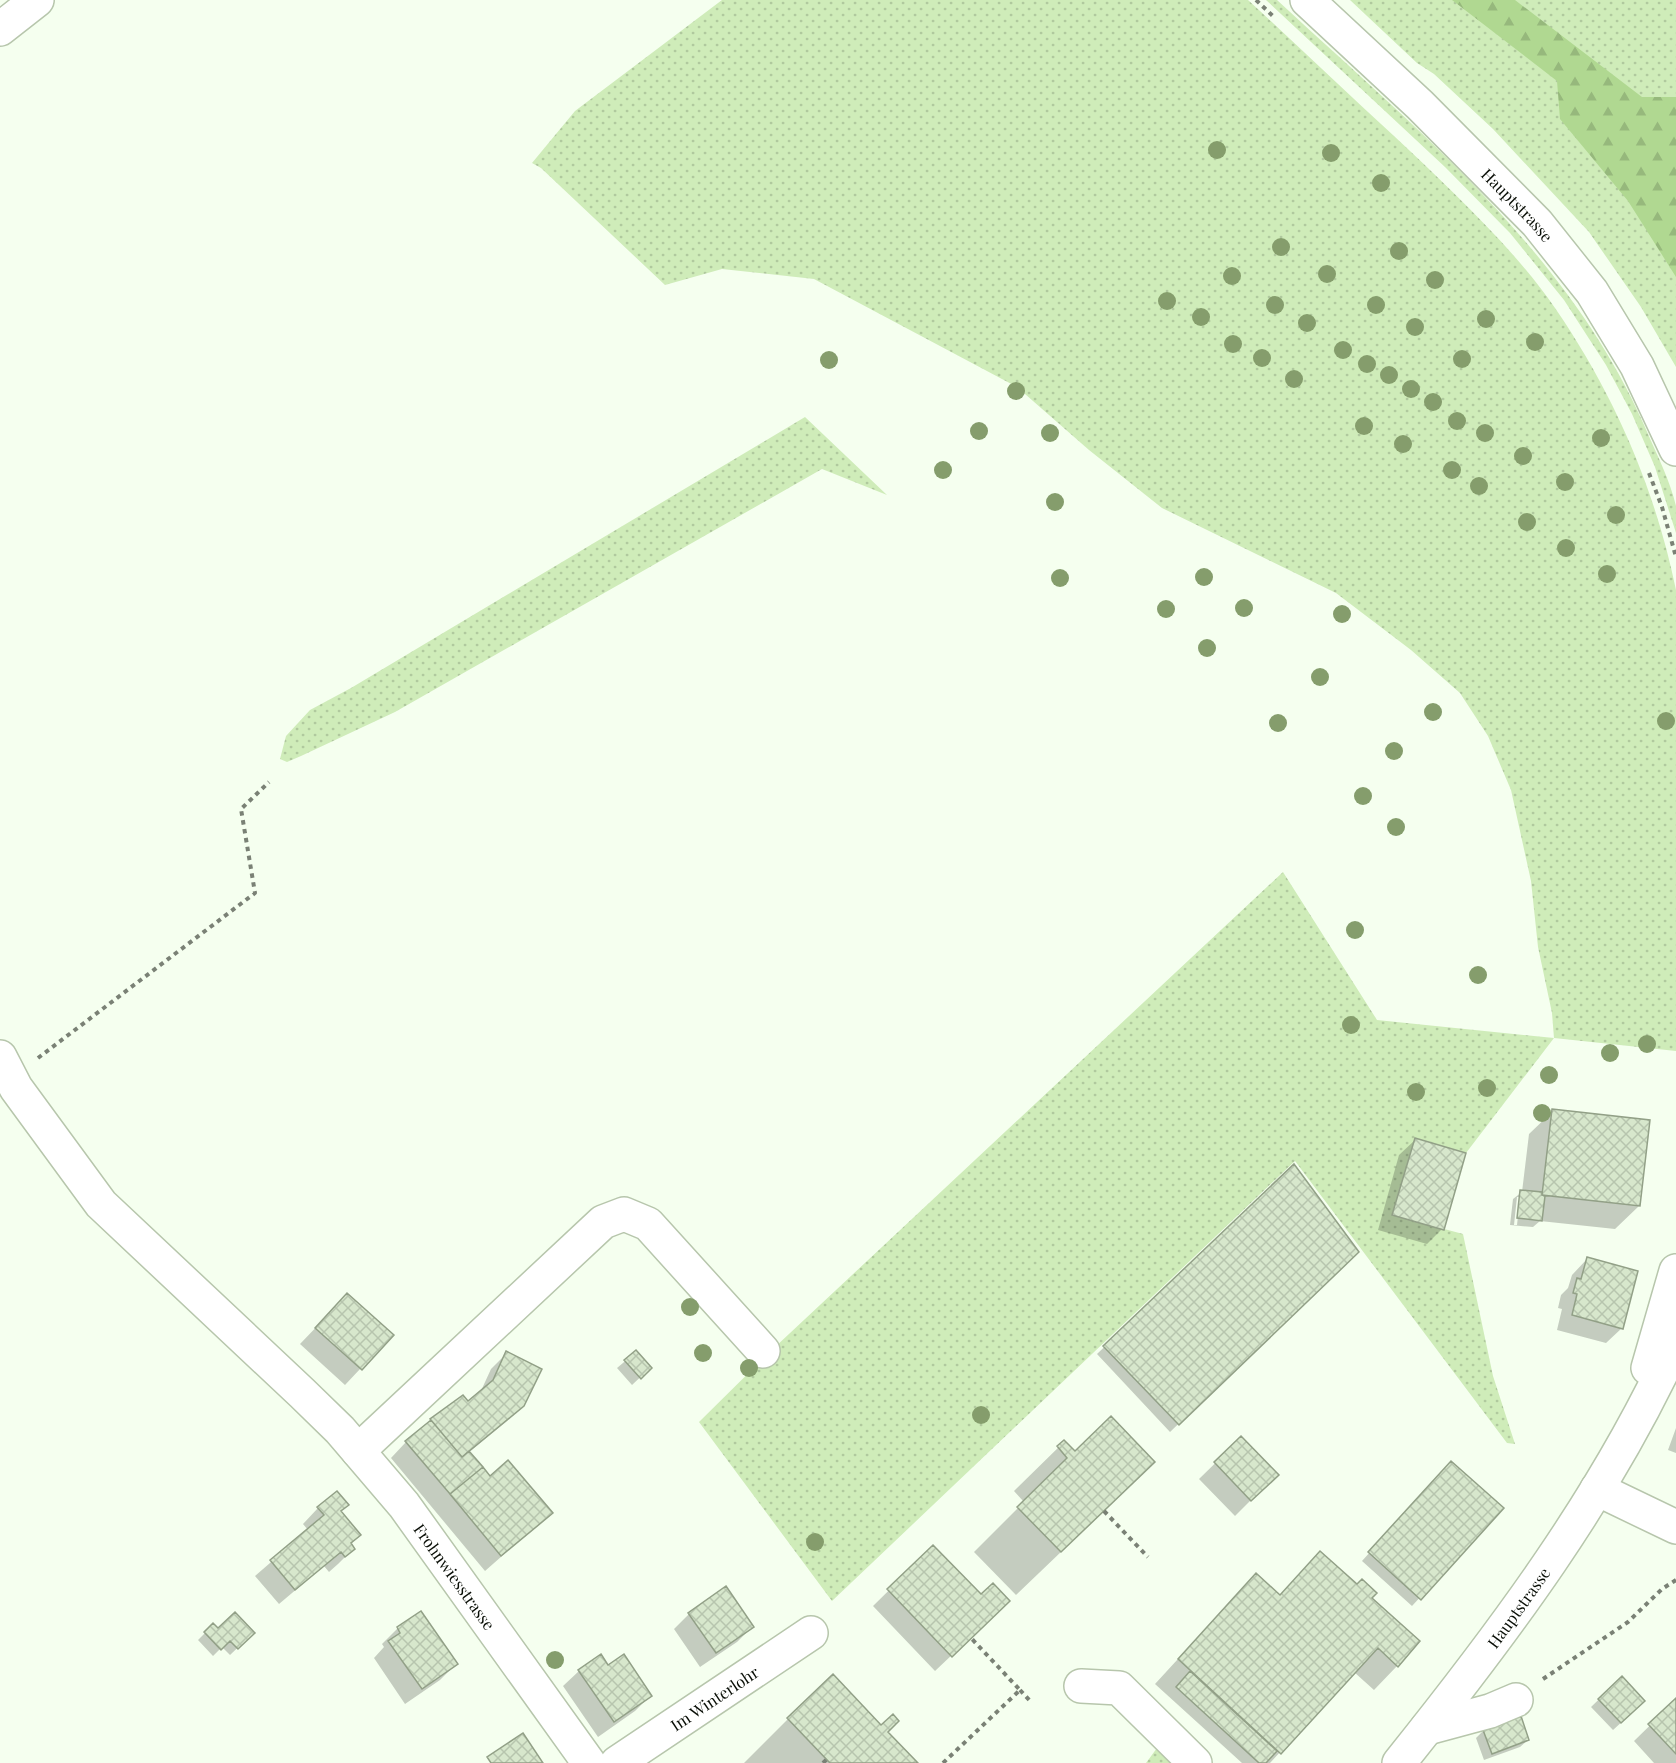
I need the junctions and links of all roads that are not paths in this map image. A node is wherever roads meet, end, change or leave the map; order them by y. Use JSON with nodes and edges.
{"nodes":[{"id":1,"x":37,"y":0,"type":"edge"},
{"id":2,"x":1307,"y":0,"type":"edge"},
{"id":3,"x":0,"y":29,"type":"edge"},
{"id":4,"x":1676,"y":450,"type":"edge"},
{"id":5,"x":5,"y":1067,"type":"edge"},
{"id":6,"x":1676,"y":1271,"type":"edge"},
{"id":7,"x":1676,"y":1342,"type":"edge"},
{"id":8,"x":763,"y":1351,"type":"dead end"},
{"id":9,"x":1624,"y":1441,"type":"junction"},
{"id":10,"x":358,"y":1451,"type":"junction"},
{"id":11,"x":1597,"y":1489,"type":"junction"},
{"id":12,"x":1676,"y":1527,"type":"edge"},
{"id":13,"x":811,"y":1633,"type":"dead end"},
{"id":14,"x":1081,"y":1686,"type":"dead end"},
{"id":15,"x":1516,"y":1700,"type":"road end"},
{"id":16,"x":1427,"y":1728,"type":"junction"},
{"id":17,"x":589,"y":1763,"type":"edge"},
{"id":18,"x":617,"y":1763,"type":"edge"},
{"id":19,"x":1195,"y":1763,"type":"edge"},
{"id":20,"x":1399,"y":1763,"type":"edge"}],
"edges":[{"from":1,"to":3,"type":"street"},
{"from":2,"to":4,"type":"street","name":"Hauptstrasse"},
{"from":5,"to":10,"type":"street","name":"Frohnwiesstrasse"},
{"from":6,"to":9,"type":"street","name":"Hauptstrasse"},
{"from":7,"to":9,"type":"street","name":"Hauptstrasse"},
{"from":8,"to":10,"type":"street"},
{"from":9,"to":11,"type":"street","name":"Hauptstrasse"},
{"from":10,"to":17,"type":"street","name":"Frohnwiesstrasse"},
{"from":11,"to":12,"type":"street"},
{"from":11,"to":16,"type":"street","name":"Hauptstrasse"},
{"from":13,"to":18,"type":"street","name":"Im Winterlohr"},
{"from":14,"to":19,"type":"street"},
{"from":15,"to":16,"type":"street"},
{"from":16,"to":20,"type":"street","name":"Hauptstrasse"}]}
